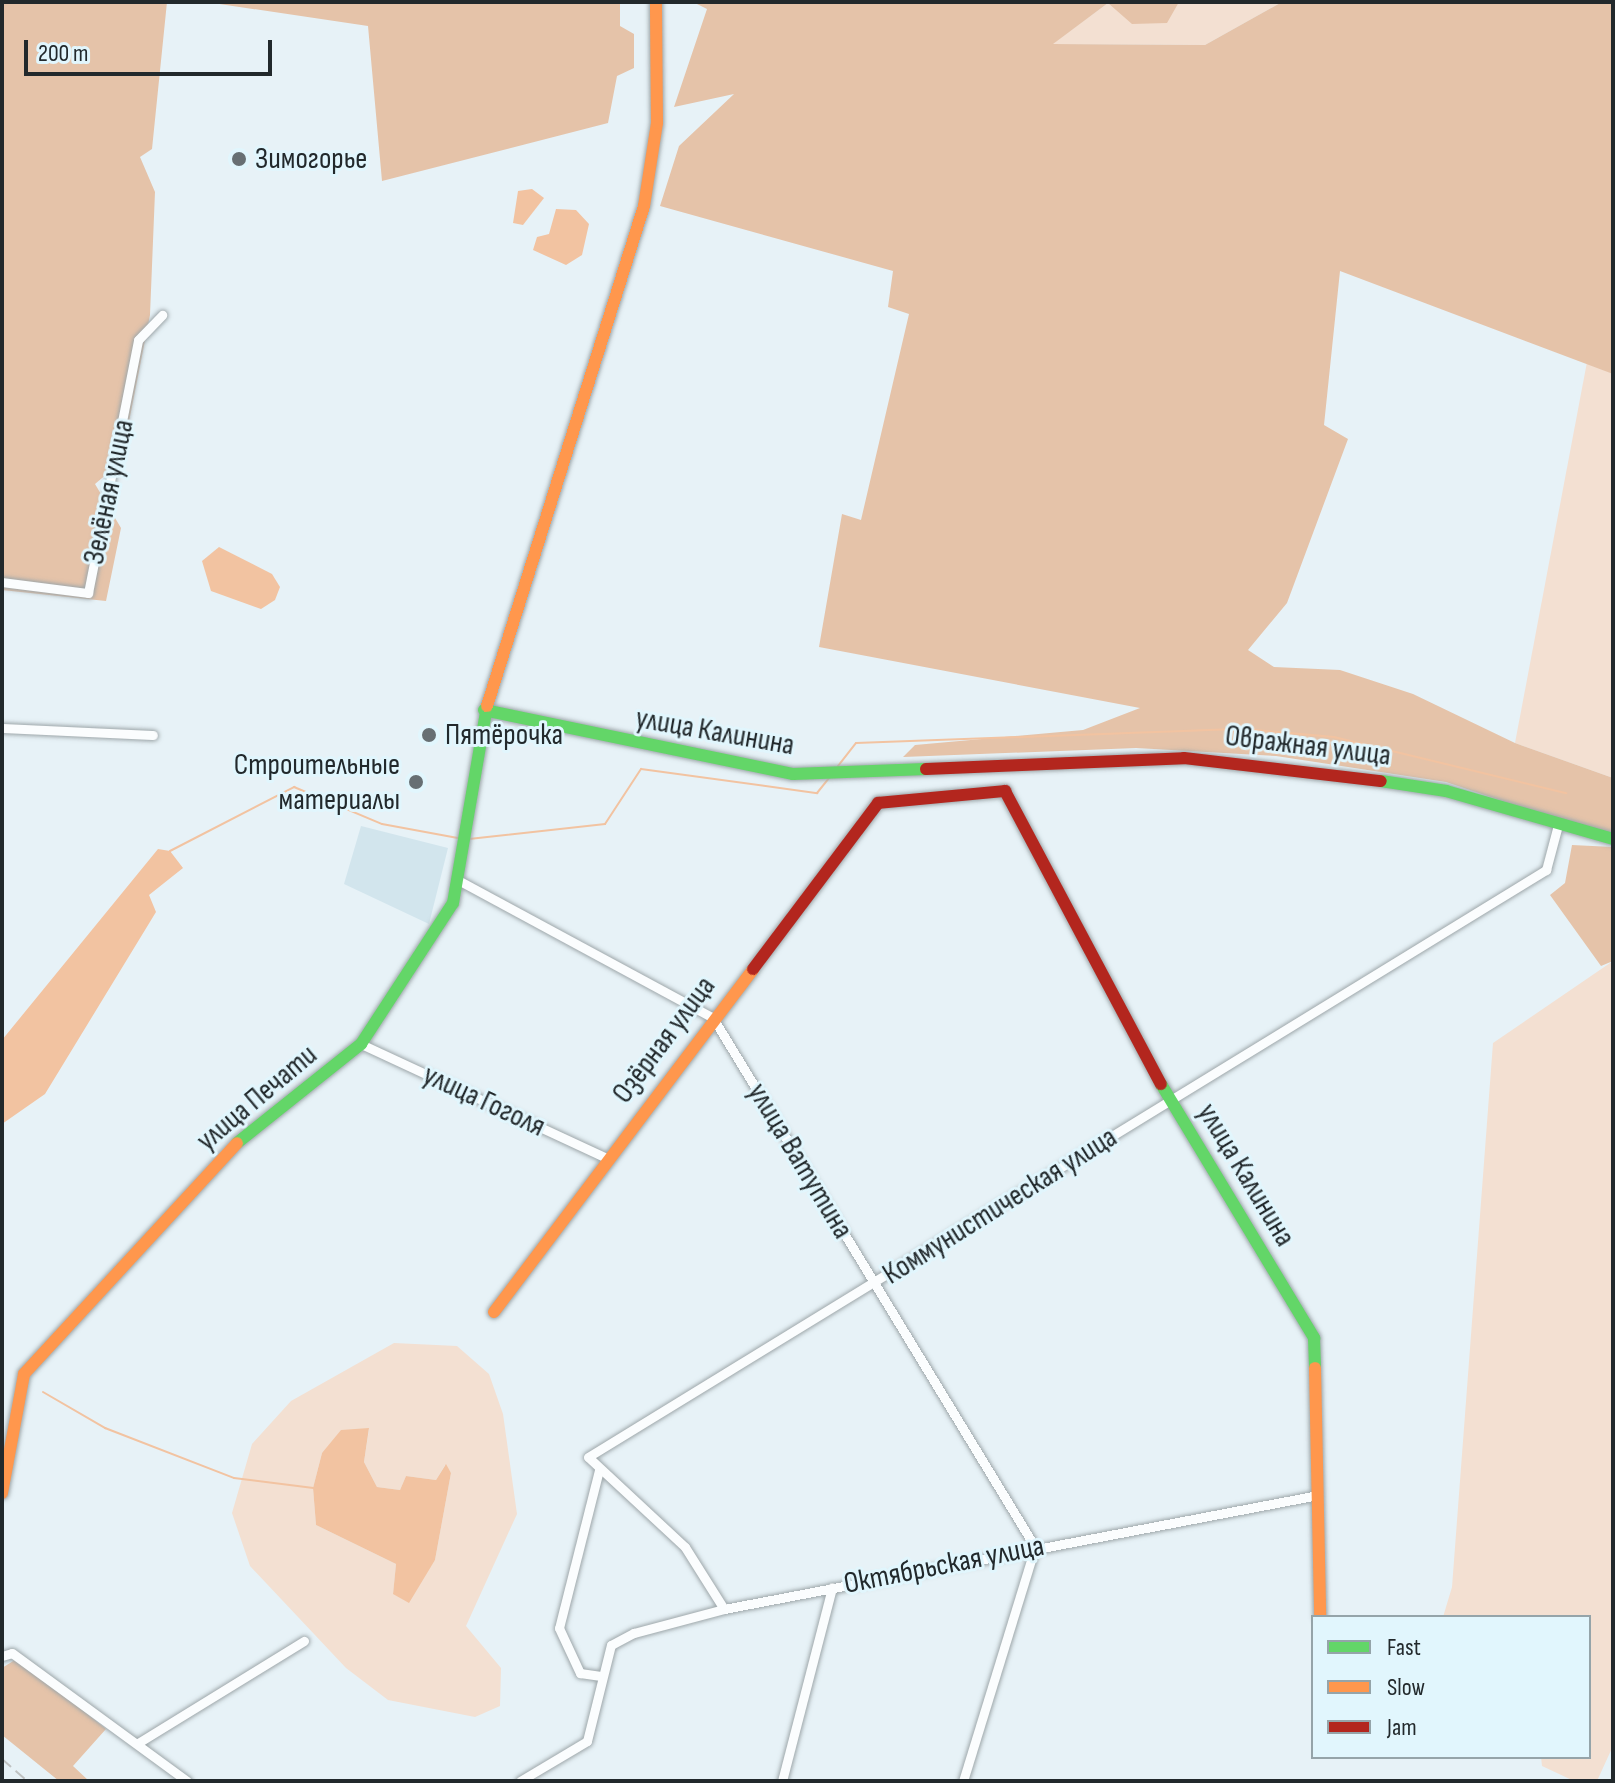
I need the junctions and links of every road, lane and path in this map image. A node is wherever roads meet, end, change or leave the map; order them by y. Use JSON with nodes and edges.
{"nodes":[{"id":1,"x":656,"y":2,"type":"edge"},
{"id":2,"x":162,"y":315,"type":"dead end"},
{"id":3,"x":2,"y":582,"type":"edge"},
{"id":4,"x":484,"y":710,"type":"junction"},
{"id":5,"x":2,"y":728,"type":"edge"},
{"id":6,"x":153,"y":735,"type":"dead end"},
{"id":7,"x":989,"y":762,"type":"joint"},
{"id":8,"x":878,"y":803,"type":"joint"},
{"id":9,"x":1558,"y":825,"type":"junction"},
{"id":10,"x":1613,"y":839,"type":"edge"},
{"id":11,"x":458,"y":880,"type":"junction"},
{"id":12,"x":713,"y":1018,"type":"junction"},
{"id":13,"x":361,"y":1044,"type":"junction"},
{"id":14,"x":1170,"y":1100,"type":"junction"},
{"id":15,"x":607,"y":1158,"type":"junction"},
{"id":16,"x":875,"y":1284,"type":"junction"},
{"id":17,"x":494,"y":1312,"type":"dead end"},
{"id":18,"x":599,"y":1470,"type":"junction"},
{"id":19,"x":3,"y":1485,"type":"edge"},
{"id":20,"x":1313,"y":1496,"type":"junction"},
{"id":21,"x":1035,"y":1547,"type":"junction"},
{"id":22,"x":832,"y":1587,"type":"junction"},
{"id":23,"x":724,"y":1609,"type":"junction"},
{"id":24,"x":1320,"y":1615,"type":"edge"},
{"id":25,"x":304,"y":1641,"type":"dead end"},
{"id":26,"x":2,"y":1656,"type":"edge"},
{"id":27,"x":601,"y":1676,"type":"junction"},
{"id":28,"x":138,"y":1743,"type":"junction"},
{"id":29,"x":187,"y":1781,"type":"edge"},
{"id":30,"x":520,"y":1781,"type":"edge"},
{"id":31,"x":782,"y":1781,"type":"edge"},
{"id":32,"x":963,"y":1781,"type":"edge"}],
"edges":[{"from":1,"to":4,"type":"street","name":"улица Печати"},
{"from":2,"to":3,"type":"street","name":"Зелёная улица"},
{"from":4,"to":7,"type":"street","name":"улица Калинина"},
{"from":4,"to":11,"type":"street","name":"улица Печати"},
{"from":5,"to":6,"type":"street"},
{"from":7,"to":9,"type":"street","name":"Овражная улица"},
{"from":8,"to":12,"type":"street","name":"Озёрная улица"},
{"from":8,"to":14,"type":"street","name":"улица Калинина"},
{"from":9,"to":10,"type":"street","name":"Овражная улица"},
{"from":9,"to":14,"type":"street","name":"Коммунистическая улица"},
{"from":11,"to":12,"type":"street"},
{"from":11,"to":13,"type":"street","name":"улица Печати"},
{"from":12,"to":15,"type":"street","name":"Озёрная улица"},
{"from":12,"to":16,"type":"street","name":"улица Ватутина"},
{"from":13,"to":15,"type":"street","name":"улица Гоголя"},
{"from":13,"to":19,"type":"street","name":"улица Печати"},
{"from":14,"to":16,"type":"street","name":"Коммунистическая улица"},
{"from":14,"to":20,"type":"street","name":"улица Калинина"},
{"from":15,"to":17,"type":"street","name":"Озёрная улица"},
{"from":16,"to":18,"type":"street","name":"Коммунистическая улица"},
{"from":16,"to":21,"type":"street","name":"улица Ватутина"},
{"from":18,"to":23,"type":"street"},
{"from":18,"to":27,"type":"street"},
{"from":20,"to":21,"type":"street","name":"Октябрьская улица"},
{"from":20,"to":24,"type":"street","name":"улица Калинина"},
{"from":21,"to":22,"type":"street","name":"Октябрьская улица"},
{"from":21,"to":32,"type":"street"},
{"from":22,"to":23,"type":"street","name":"Октябрьская улица"},
{"from":22,"to":31,"type":"street"},
{"from":23,"to":27,"type":"street","name":"Октябрьская улица"},
{"from":25,"to":28,"type":"street"},
{"from":26,"to":28,"type":"street"},
{"from":27,"to":30,"type":"street"},
{"from":28,"to":29,"type":"street"}]}
